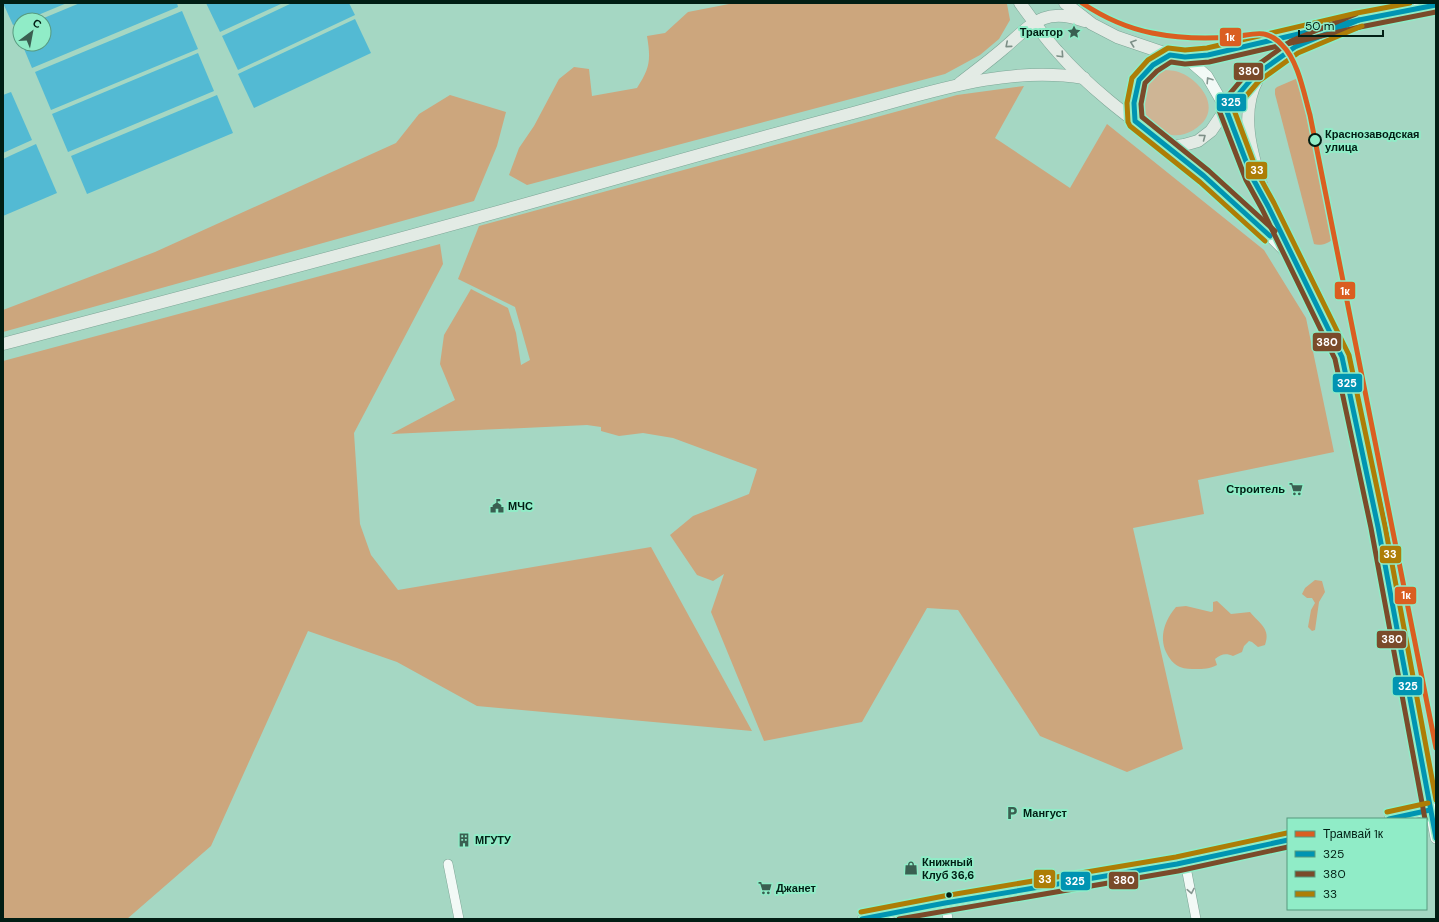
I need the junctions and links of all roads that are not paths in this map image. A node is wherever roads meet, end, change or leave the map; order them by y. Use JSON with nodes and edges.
{"nodes":[{"id":1,"x":1020,"y":3,"type":"edge"},
{"id":2,"x":1065,"y":3,"type":"edge"},
{"id":3,"x":1436,"y":5,"type":"edge"},
{"id":4,"x":1359,"y":20,"type":"junction"},
{"id":5,"x":1034,"y":22,"type":"junction"},
{"id":6,"x":1092,"y":24,"type":"junction"},
{"id":7,"x":1170,"y":55,"type":"junction"},
{"id":8,"x":1185,"y":57,"type":"junction"},
{"id":9,"x":1263,"y":69,"type":"junction"},
{"id":10,"x":1084,"y":78,"type":"junction"},
{"id":11,"x":959,"y":84,"type":"junction"},
{"id":12,"x":1226,"y":109,"type":"junction"},
{"id":13,"x":1135,"y":121,"type":"junction"},
{"id":14,"x":1168,"y":147,"type":"junction"},
{"id":15,"x":1268,"y":206,"type":"junction"},
{"id":16,"x":1295,"y":261,"type":"junction"},
{"id":17,"x":3,"y":344,"type":"edge"},
{"id":18,"x":1430,"y":810,"type":"junction"},
{"id":19,"x":1393,"y":818,"type":"edge"},
{"id":20,"x":1436,"y":838,"type":"edge"},
{"id":21,"x":1287,"y":840,"type":"edge"},
{"id":22,"x":1185,"y":862,"type":"junction"},
{"id":23,"x":448,"y":864,"type":"dead end"},
{"id":24,"x":945,"y":903,"type":"junction"},
{"id":25,"x":459,"y":919,"type":"edge"},
{"id":26,"x":862,"y":919,"type":"edge"},
{"id":27,"x":948,"y":919,"type":"edge"},
{"id":28,"x":1196,"y":919,"type":"edge"}],
"edges":[{"from":1,"to":5,"type":"main road"},
{"from":2,"to":6,"type":"main road"},
{"from":3,"to":4,"type":"main road"},
{"from":4,"to":8,"type":"main road"},
{"from":4,"to":9,"type":"main road"},
{"from":5,"to":6,"type":"main road"},
{"from":5,"to":10,"type":"main road","one_way":true},
{"from":5,"to":11,"type":"main road","one_way":true},
{"from":7,"to":6,"type":"main road","one_way":true},
{"from":7,"to":8,"type":"main road"},
{"from":7,"to":13,"type":"main road"},
{"from":12,"to":8,"type":"street","one_way":true},
{"from":9,"to":12,"type":"main road"},
{"from":9,"to":15,"type":"main road"},
{"from":10,"to":11,"type":"main road"},
{"from":10,"to":13,"type":"main road"},
{"from":11,"to":17,"type":"main road"},
{"from":14,"to":12,"type":"main road","one_way":true},
{"from":12,"to":15,"type":"street"},
{"from":13,"to":14,"type":"main road"},
{"from":14,"to":16,"type":"street"},
{"from":15,"to":16,"type":"street"},
{"from":16,"to":18,"type":"street"},
{"from":18,"to":19,"type":"street"},
{"from":18,"to":20,"type":"street"},
{"from":21,"to":22,"type":"street"},
{"from":22,"to":24,"type":"street"},
{"from":22,"to":28,"type":"street","one_way":true},
{"from":23,"to":25,"type":"street"},
{"from":24,"to":26,"type":"street"},
{"from":24,"to":27,"type":"street"}]}
